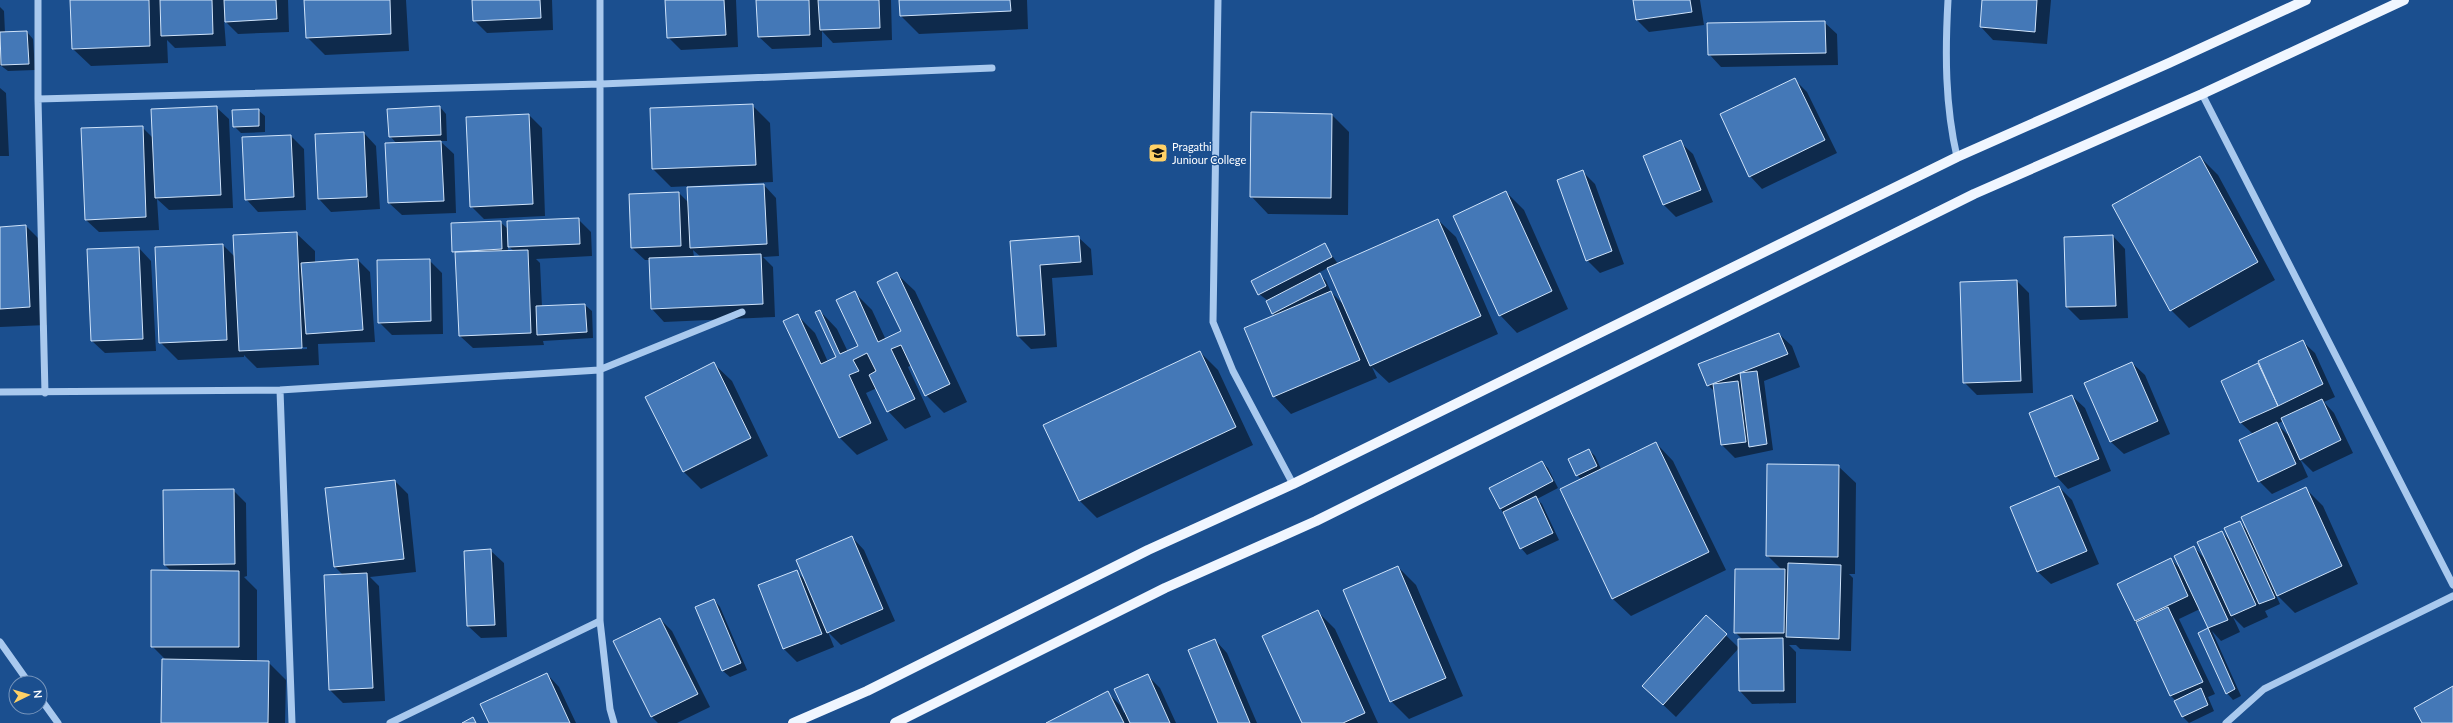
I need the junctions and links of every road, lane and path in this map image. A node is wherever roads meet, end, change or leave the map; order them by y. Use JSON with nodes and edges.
{"nodes":[{"id":1,"x":38,"y":0,"type":"edge"},
{"id":2,"x":600,"y":0,"type":"edge"},
{"id":3,"x":1218,"y":0,"type":"edge"},
{"id":4,"x":1948,"y":0,"type":"edge"},
{"id":5,"x":2306,"y":0,"type":"edge"},
{"id":6,"x":2404,"y":0,"type":"edge"},
{"id":7,"x":992,"y":68,"type":"dead end"},
{"id":8,"x":601,"y":84,"type":"junction"},
{"id":9,"x":2202,"y":94,"type":"junction"},
{"id":10,"x":38,"y":100,"type":"junction"},
{"id":11,"x":1957,"y":157,"type":"junction"},
{"id":12,"x":742,"y":312,"type":"dead end"},
{"id":13,"x":599,"y":370,"type":"junction"},
{"id":14,"x":280,"y":390,"type":"junction"},
{"id":15,"x":0,"y":392,"type":"edge"},
{"id":16,"x":45,"y":393,"type":"junction"},
{"id":17,"x":1293,"y":484,"type":"junction"},
{"id":18,"x":2453,"y":586,"type":"edge"},
{"id":19,"x":2453,"y":596,"type":"edge"},
{"id":20,"x":600,"y":621,"type":"junction"},
{"id":21,"x":0,"y":642,"type":"edge"},
{"id":22,"x":23,"y":675,"type":"edge"},
{"id":23,"x":48,"y":709,"type":"edge"},
{"id":24,"x":58,"y":723,"type":"edge"},
{"id":25,"x":292,"y":723,"type":"edge"},
{"id":26,"x":390,"y":723,"type":"edge"},
{"id":27,"x":614,"y":723,"type":"edge"},
{"id":28,"x":793,"y":723,"type":"edge"},
{"id":29,"x":895,"y":723,"type":"edge"},
{"id":30,"x":2226,"y":723,"type":"edge"}],
"edges":[{"from":1,"to":10,"type":"street"},
{"from":2,"to":8,"type":"street"},
{"from":3,"to":17,"type":"street"},
{"from":4,"to":11,"type":"street"},
{"from":5,"to":11,"type":"main road"},
{"from":6,"to":9,"type":"main road"},
{"from":7,"to":8,"type":"street"},
{"from":8,"to":10,"type":"street"},
{"from":8,"to":13,"type":"street"},
{"from":9,"to":18,"type":"street"},
{"from":9,"to":29,"type":"main road"},
{"from":10,"to":16,"type":"street"},
{"from":11,"to":17,"type":"main road"},
{"from":12,"to":13,"type":"street"},
{"from":13,"to":14,"type":"street"},
{"from":13,"to":20,"type":"street"},
{"from":14,"to":16,"type":"street"},
{"from":14,"to":25,"type":"street"},
{"from":15,"to":16,"type":"street"},
{"from":17,"to":28,"type":"main road"},
{"from":19,"to":30,"type":"street"},
{"from":20,"to":26,"type":"street"},
{"from":20,"to":27,"type":"street"},
{"from":21,"to":22,"type":"street"},
{"from":23,"to":24,"type":"street"}]}
